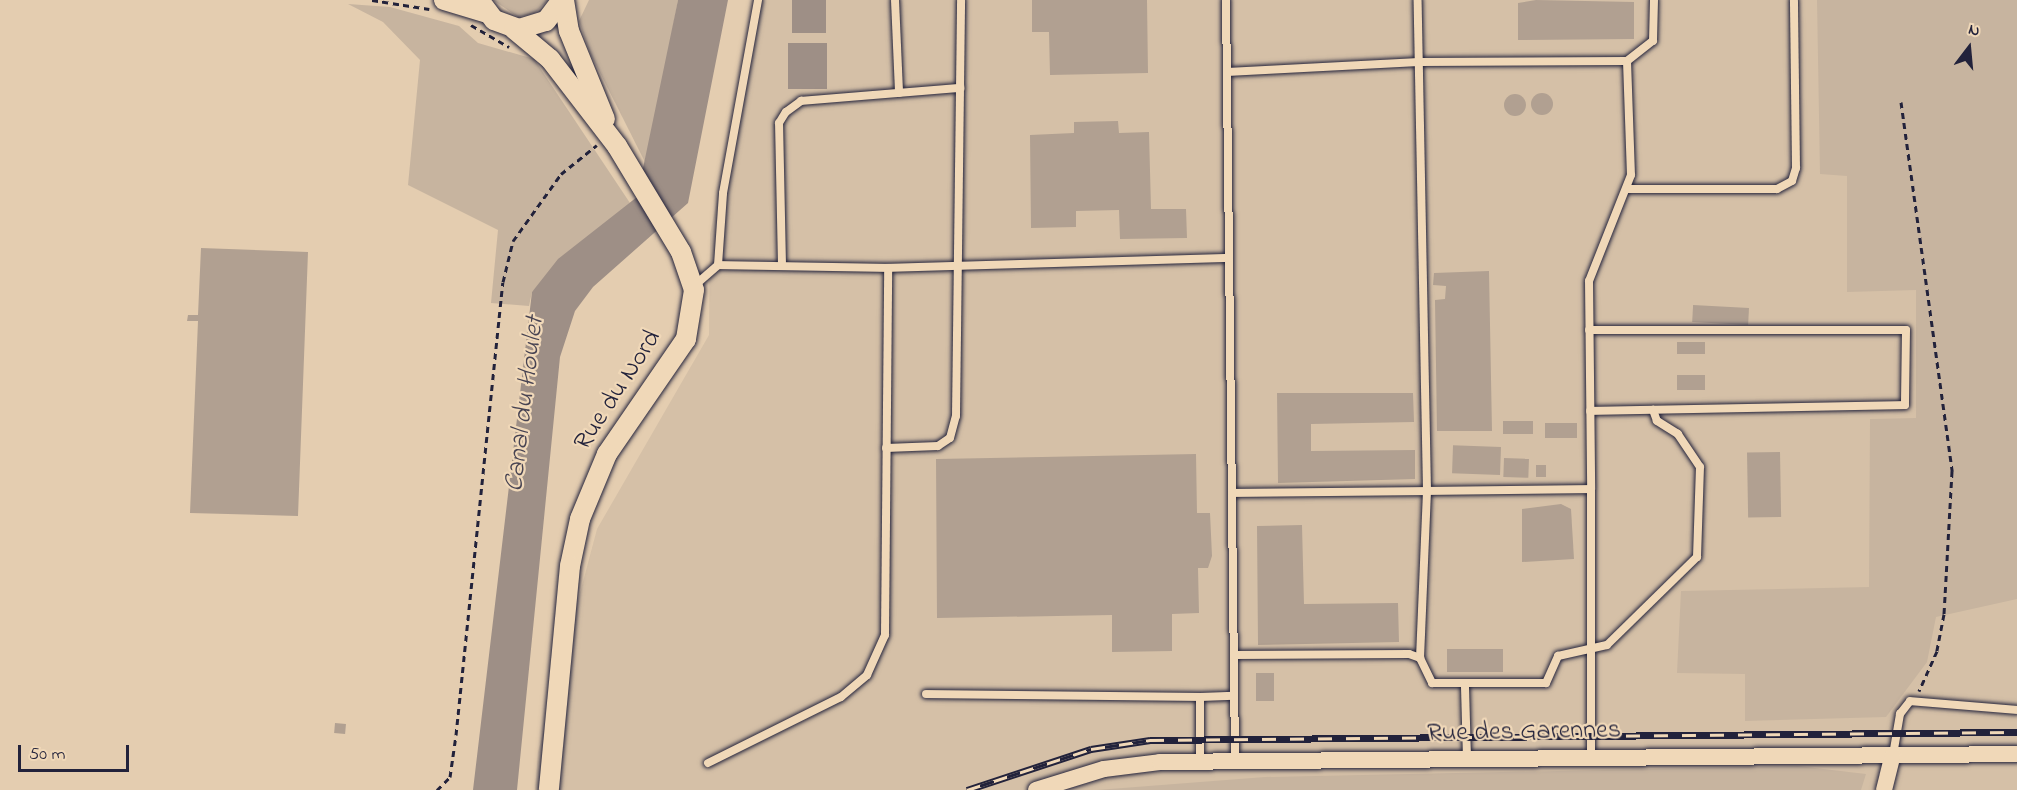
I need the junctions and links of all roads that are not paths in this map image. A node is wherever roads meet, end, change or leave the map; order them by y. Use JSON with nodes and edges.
{"nodes":[{"id":1,"x":563,"y":0,"type":"edge"},
{"id":2,"x":758,"y":0,"type":"edge"},
{"id":3,"x":895,"y":0,"type":"edge"},
{"id":4,"x":961,"y":0,"type":"edge"},
{"id":5,"x":1226,"y":0,"type":"edge"},
{"id":6,"x":1418,"y":0,"type":"edge"},
{"id":7,"x":1654,"y":0,"type":"edge"},
{"id":8,"x":1794,"y":0,"type":"edge"},
{"id":9,"x":438,"y":5,"type":"edge"},
{"id":10,"x":483,"y":7,"type":"edge"},
{"id":11,"x":514,"y":29,"type":"junction"},
{"id":12,"x":1627,"y":61,"type":"junction"},
{"id":13,"x":1419,"y":62,"type":"junction"},
{"id":14,"x":1227,"y":72,"type":"junction"},
{"id":15,"x":960,"y":88,"type":"junction"},
{"id":16,"x":899,"y":93,"type":"junction"},
{"id":17,"x":617,"y":146,"type":"junction"},
{"id":18,"x":1628,"y":189,"type":"junction"},
{"id":19,"x":1229,"y":258,"type":"junction"},
{"id":20,"x":718,"y":265,"type":"junction"},
{"id":21,"x":782,"y":266,"type":"junction"},
{"id":22,"x":960,"y":266,"type":"junction"},
{"id":23,"x":888,"y":268,"type":"junction"},
{"id":24,"x":693,"y":286,"type":"junction"},
{"id":25,"x":1589,"y":330,"type":"junction"},
{"id":26,"x":1653,"y":410,"type":"junction"},
{"id":27,"x":1590,"y":411,"type":"junction"},
{"id":28,"x":886,"y":448,"type":"junction"},
{"id":29,"x":1591,"y":489,"type":"junction"},
{"id":30,"x":1427,"y":491,"type":"junction"},
{"id":31,"x":1232,"y":493,"type":"junction"},
{"id":32,"x":1591,"y":651,"type":"junction"},
{"id":33,"x":1234,"y":655,"type":"junction"},
{"id":34,"x":1420,"y":658,"type":"junction"},
{"id":35,"x":1465,"y":687,"type":"junction"},
{"id":36,"x":926,"y":694,"type":"dead end"},
{"id":37,"x":1234,"y":696,"type":"junction"},
{"id":38,"x":1200,"y":698,"type":"junction"},
{"id":39,"x":2017,"y":710,"type":"edge"},
{"id":40,"x":2017,"y":754,"type":"edge"},
{"id":41,"x":1893,"y":755,"type":"junction"},
{"id":42,"x":1591,"y":758,"type":"junction"},
{"id":43,"x":1467,"y":760,"type":"junction"},
{"id":44,"x":1200,"y":761,"type":"junction"},
{"id":45,"x":1235,"y":761,"type":"junction"},
{"id":46,"x":708,"y":764,"type":"dead end"},
{"id":47,"x":549,"y":790,"type":"edge"},
{"id":48,"x":1036,"y":790,"type":"edge"},
{"id":49,"x":1884,"y":790,"type":"edge"}],
"edges":[{"from":1,"to":11,"type":"street"},
{"from":1,"to":17,"type":"street","name":"Rue du Nord"},
{"from":2,"to":20,"type":"lane"},
{"from":3,"to":16,"type":"lane"},
{"from":4,"to":15,"type":"lane"},
{"from":5,"to":14,"type":"lane"},
{"from":6,"to":13,"type":"lane"},
{"from":7,"to":12,"type":"lane"},
{"from":8,"to":18,"type":"lane"},
{"from":9,"to":10,"type":"street","name":"Rue du Nord"},
{"from":10,"to":11,"type":"street","name":"Rue du Nord"},
{"from":11,"to":17,"type":"street","name":"Rue du Nord"},
{"from":12,"to":13,"type":"lane"},
{"from":12,"to":18,"type":"lane"},
{"from":13,"to":14,"type":"lane"},
{"from":13,"to":30,"type":"lane"},
{"from":14,"to":19,"type":"lane"},
{"from":15,"to":16,"type":"lane"},
{"from":15,"to":22,"type":"lane"},
{"from":16,"to":21,"type":"lane"},
{"from":17,"to":24,"type":"street","name":"Rue du Nord"},
{"from":18,"to":25,"type":"lane"},
{"from":19,"to":22,"type":"lane"},
{"from":19,"to":31,"type":"lane"},
{"from":20,"to":21,"type":"lane"},
{"from":20,"to":24,"type":"lane"},
{"from":21,"to":23,"type":"lane"},
{"from":22,"to":23,"type":"lane"},
{"from":22,"to":28,"type":"lane"},
{"from":23,"to":28,"type":"lane"},
{"from":24,"to":47,"type":"street","name":"Rue du Nord"},
{"from":25,"to":26,"type":"lane"},
{"from":25,"to":27,"type":"lane"},
{"from":26,"to":27,"type":"lane"},
{"from":26,"to":32,"type":"lane"},
{"from":27,"to":29,"type":"lane"},
{"from":28,"to":46,"type":"lane"},
{"from":29,"to":30,"type":"lane"},
{"from":29,"to":32,"type":"lane"},
{"from":30,"to":31,"type":"lane"},
{"from":30,"to":34,"type":"lane"},
{"from":31,"to":33,"type":"lane"},
{"from":32,"to":35,"type":"lane"},
{"from":32,"to":42,"type":"lane"},
{"from":33,"to":34,"type":"lane"},
{"from":33,"to":37,"type":"lane"},
{"from":34,"to":35,"type":"lane"},
{"from":35,"to":43,"type":"lane"},
{"from":36,"to":38,"type":"lane"},
{"from":37,"to":38,"type":"lane"},
{"from":37,"to":45,"type":"lane"},
{"from":38,"to":44,"type":"lane"},
{"from":39,"to":41,"type":"lane"},
{"from":40,"to":41,"type":"street","name":"Rue des Garennes"},
{"from":41,"to":42,"type":"street","name":"Rue des Garennes"},
{"from":41,"to":49,"type":"street"},
{"from":42,"to":43,"type":"street","name":"Rue des Garennes"},
{"from":43,"to":45,"type":"street","name":"Rue des Garennes"},
{"from":44,"to":45,"type":"street","name":"Rue des Garennes"},
{"from":44,"to":48,"type":"street","name":"Rue des Garennes"}]}
